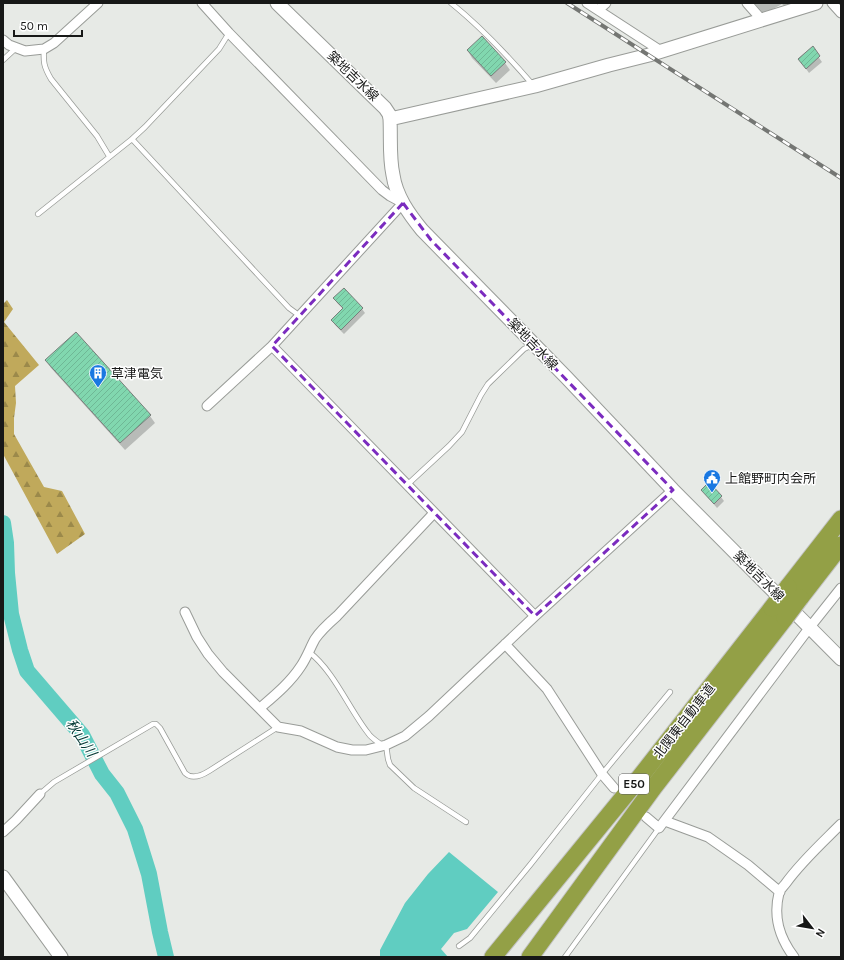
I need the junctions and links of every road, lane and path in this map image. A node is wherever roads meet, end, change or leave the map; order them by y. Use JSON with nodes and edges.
{"nodes":[{"id":1,"x":98,"y":3,"type":"edge"},
{"id":2,"x":202,"y":3,"type":"edge"},
{"id":3,"x":277,"y":3,"type":"edge"},
{"id":4,"x":451,"y":3,"type":"edge"},
{"id":5,"x":587,"y":3,"type":"edge"},
{"id":6,"x":606,"y":3,"type":"edge"},
{"id":7,"x":747,"y":3,"type":"edge"},
{"id":8,"x":816,"y":3,"type":"edge"},
{"id":9,"x":832,"y":3,"type":"edge"},
{"id":10,"x":598,"y":10,"type":"junction"},
{"id":11,"x":841,"y":13,"type":"edge"},
{"id":12,"x":762,"y":20,"type":"junction"},
{"id":13,"x":229,"y":33,"type":"junction"},
{"id":14,"x":3,"y":40,"type":"edge"},
{"id":15,"x":16,"y":48,"type":"junction"},
{"id":16,"x":44,"y":49,"type":"junction"},
{"id":17,"x":661,"y":51,"type":"junction"},
{"id":18,"x":3,"y":60,"type":"edge"},
{"id":19,"x":535,"y":86,"type":"junction"},
{"id":20,"x":390,"y":119,"type":"junction"},
{"id":21,"x":132,"y":139,"type":"junction"},
{"id":22,"x":109,"y":156,"type":"junction"},
{"id":23,"x":403,"y":203,"type":"junction"},
{"id":24,"x":38,"y":214,"type":"dead end"},
{"id":25,"x":300,"y":316,"type":"junction"},
{"id":26,"x":534,"y":344,"type":"junction"},
{"id":27,"x":272,"y":346,"type":"junction"},
{"id":28,"x":207,"y":406,"type":"dead end"},
{"id":29,"x":407,"y":485,"type":"junction"},
{"id":30,"x":673,"y":490,"type":"junction"},
{"id":31,"x":434,"y":513,"type":"junction"},
{"id":32,"x":841,"y":519,"type":"edge"},
{"id":33,"x":841,"y":545,"type":"edge"},
{"id":34,"x":841,"y":588,"type":"edge"},
{"id":35,"x":794,"y":593,"type":"junction"},
{"id":36,"x":185,"y":612,"type":"dead end"},
{"id":37,"x":778,"y":613,"type":"junction"},
{"id":38,"x":535,"y":616,"type":"junction"},
{"id":39,"x":810,"y":627,"type":"junction"},
{"id":40,"x":505,"y":644,"type":"junction"},
{"id":41,"x":309,"y":652,"type":"junction"},
{"id":42,"x":841,"y":659,"type":"edge"},
{"id":43,"x":670,"y":692,"type":"dead end"},
{"id":44,"x":260,"y":708,"type":"junction"},
{"id":45,"x":278,"y":727,"type":"junction"},
{"id":46,"x":384,"y":745,"type":"junction"},
{"id":47,"x":602,"y":774,"type":"junction"},
{"id":48,"x":614,"y":788,"type":"dead end"},
{"id":49,"x":40,"y":794,"type":"joint"},
{"id":50,"x":646,"y":818,"type":"dead end"},
{"id":51,"x":466,"y":822,"type":"dead end"},
{"id":52,"x":662,"y":824,"type":"junction"},
{"id":53,"x":841,"y":824,"type":"edge"},
{"id":54,"x":3,"y":832,"type":"edge"},
{"id":55,"x":3,"y":877,"type":"edge"},
{"id":56,"x":780,"y":892,"type":"junction"},
{"id":57,"x":459,"y":946,"type":"dead end"},
{"id":58,"x":61,"y":957,"type":"edge"},
{"id":59,"x":493,"y":957,"type":"edge"},
{"id":60,"x":530,"y":957,"type":"edge"},
{"id":61,"x":565,"y":957,"type":"edge"},
{"id":62,"x":794,"y":957,"type":"edge"}],
"edges":[{"from":1,"to":16,"type":"street"},
{"from":2,"to":13,"type":"street"},
{"from":3,"to":20,"type":"main road","name":"築地吉水線"},
{"from":4,"to":19,"type":"lane"},
{"from":5,"to":10,"type":"street"},
{"from":6,"to":10,"type":"street"},
{"from":7,"to":12,"type":"street"},
{"from":8,"to":12,"type":"main road"},
{"from":9,"to":11,"type":"street"},
{"from":10,"to":17,"type":"street"},
{"from":12,"to":17,"type":"main road"},
{"from":13,"to":21,"type":"lane"},
{"from":13,"to":23,"type":"street"},
{"from":14,"to":15,"type":"street"},
{"from":15,"to":16,"type":"street"},
{"from":15,"to":18,"type":"lane"},
{"from":16,"to":22,"type":"lane"},
{"from":17,"to":19,"type":"main road"},
{"from":19,"to":20,"type":"main road"},
{"from":20,"to":23,"type":"main road","name":"築地吉水線"},
{"from":21,"to":22,"type":"lane"},
{"from":21,"to":25,"type":"lane"},
{"from":22,"to":24,"type":"lane"},
{"from":23,"to":25,"type":"street"},
{"from":23,"to":26,"type":"main road","name":"築地吉水線"},
{"from":25,"to":27,"type":"street"},
{"from":26,"to":29,"type":"lane"},
{"from":26,"to":30,"type":"main road","name":"築地吉水線"},
{"from":27,"to":28,"type":"street"},
{"from":27,"to":29,"type":"street"},
{"from":29,"to":31,"type":"street"},
{"from":30,"to":38,"type":"street"},
{"from":30,"to":39,"type":"main road","name":"築地吉水線"},
{"from":31,"to":38,"type":"street"},
{"from":31,"to":41,"type":"street"},
{"from":32,"to":35,"type":"highway","name":"北関東自動車道","number":"E50"},
{"from":33,"to":35,"type":"highway","name":"北関東自動車道","number":"E50"},
{"from":34,"to":39,"type":"street"},
{"from":35,"to":37,"type":"highway","name":"北関東自動車道","number":"E50","bridge":true},
{"from":36,"to":44,"type":"street"},
{"from":37,"to":59,"type":"highway","name":"北関東自動車道","number":"E50"},
{"from":37,"to":60,"type":"highway","name":"北関東自動車道","number":"E50"},
{"from":38,"to":40,"type":"street"},
{"from":39,"to":42,"type":"main road","name":"築地吉水線"},
{"from":39,"to":52,"type":"street"},
{"from":40,"to":46,"type":"street"},
{"from":40,"to":47,"type":"street"},
{"from":41,"to":44,"type":"street"},
{"from":41,"to":46,"type":"lane"},
{"from":43,"to":47,"type":"lane"},
{"from":44,"to":45,"type":"street"},
{"from":45,"to":46,"type":"street"},
{"from":45,"to":49,"type":"lane"},
{"from":46,"to":51,"type":"lane"},
{"from":47,"to":48,"type":"street"},
{"from":47,"to":57,"type":"lane"},
{"from":49,"to":54,"type":"street"},
{"from":50,"to":52,"type":"street"},
{"from":52,"to":56,"type":"street"},
{"from":52,"to":61,"type":"lane"},
{"from":53,"to":56,"type":"street"},
{"from":55,"to":58,"type":"main road"},
{"from":56,"to":62,"type":"street"}]}
